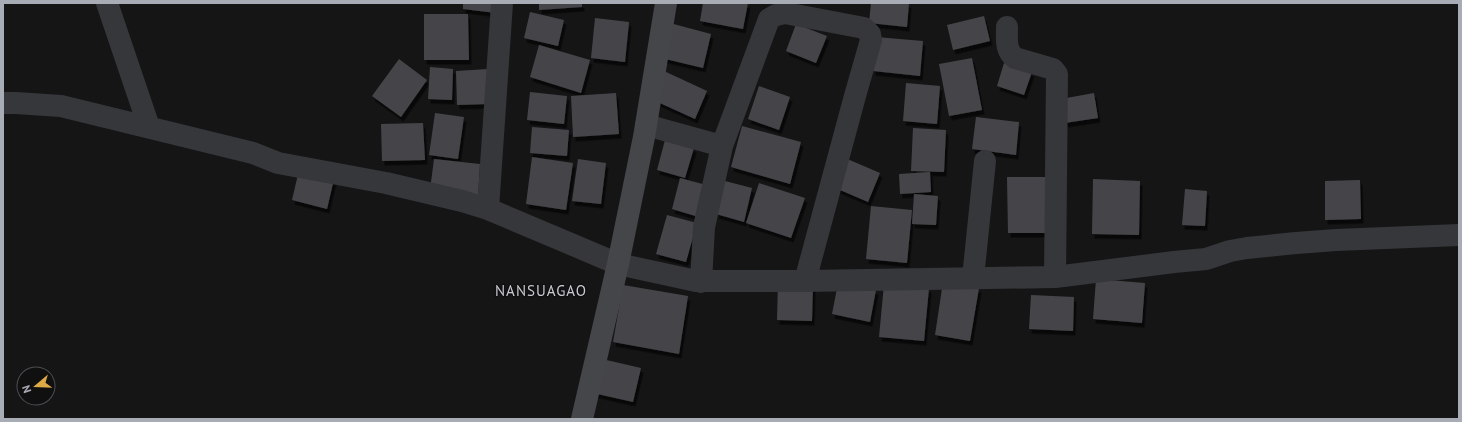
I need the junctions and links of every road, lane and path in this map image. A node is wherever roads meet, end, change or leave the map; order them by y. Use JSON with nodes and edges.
{"nodes":[{"id":1,"x":107,"y":3,"type":"edge"},
{"id":2,"x":502,"y":3,"type":"edge"},
{"id":3,"x":666,"y":3,"type":"edge"},
{"id":4,"x":1007,"y":27,"type":"dead end"},
{"id":5,"x":3,"y":103,"type":"edge"},
{"id":6,"x":646,"y":125,"type":"junction"},
{"id":7,"x":149,"y":127,"type":"junction"},
{"id":8,"x":722,"y":146,"type":"junction"},
{"id":9,"x":985,"y":161,"type":"dead end"},
{"id":10,"x":488,"y":210,"type":"junction"},
{"id":11,"x":1459,"y":235,"type":"edge"},
{"id":12,"x":618,"y":264,"type":"junction"},
{"id":13,"x":1056,"y":277,"type":"junction"},
{"id":14,"x":973,"y":278,"type":"junction"},
{"id":15,"x":805,"y":281,"type":"junction"},
{"id":16,"x":701,"y":282,"type":"junction"},
{"id":17,"x":582,"y":419,"type":"edge"}],
"edges":[{"from":1,"to":7,"type":"street"},
{"from":2,"to":10,"type":"street"},
{"from":3,"to":6,"type":"street"},
{"from":4,"to":13,"type":"street"},
{"from":5,"to":7,"type":"street"},
{"from":6,"to":8,"type":"street"},
{"from":6,"to":12,"type":"street"},
{"from":7,"to":10,"type":"street"},
{"from":8,"to":15,"type":"street"},
{"from":8,"to":16,"type":"street"},
{"from":9,"to":14,"type":"street"},
{"from":10,"to":12,"type":"street"},
{"from":11,"to":13,"type":"street"},
{"from":12,"to":16,"type":"street"},
{"from":12,"to":17,"type":"street"},
{"from":13,"to":14,"type":"street"},
{"from":14,"to":15,"type":"street"},
{"from":15,"to":16,"type":"street"}]}
